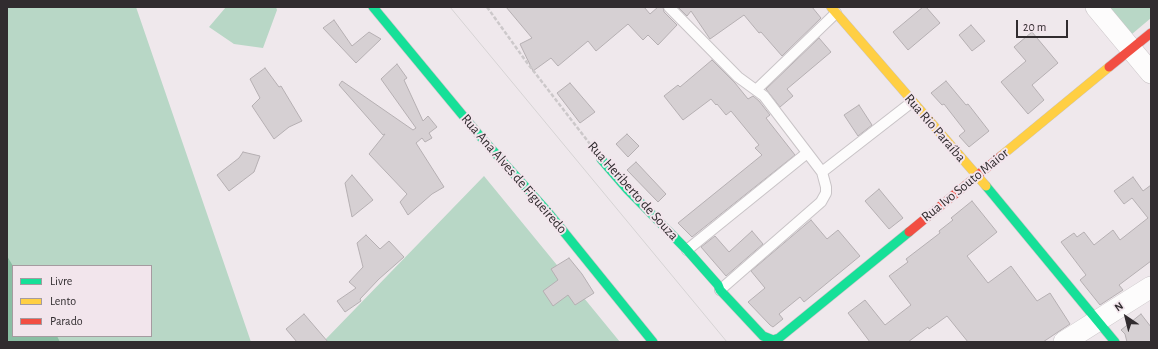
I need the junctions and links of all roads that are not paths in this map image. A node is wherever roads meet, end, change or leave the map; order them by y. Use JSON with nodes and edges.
{"nodes":[{"id":1,"x":373,"y":7,"type":"edge"},
{"id":2,"x":669,"y":7,"type":"edge"},
{"id":3,"x":1096,"y":7,"type":"edge"},
{"id":4,"x":834,"y":10,"type":"edge"},
{"id":5,"x":1151,"y":33,"type":"edge"},
{"id":6,"x":1132,"y":50,"type":"junction"},
{"id":7,"x":1151,"y":73,"type":"edge"},
{"id":8,"x":757,"y":89,"type":"junction"},
{"id":9,"x":912,"y":102,"type":"junction"},
{"id":10,"x":807,"y":153,"type":"junction"},
{"id":11,"x":601,"y":159,"type":"road end"},
{"id":12,"x":822,"y":172,"type":"junction"},
{"id":13,"x":977,"y":175,"type":"junction"},
{"id":14,"x":687,"y":250,"type":"junction"},
{"id":15,"x":1151,"y":287,"type":"edge"},
{"id":16,"x":720,"y":290,"type":"junction"},
{"id":17,"x":1098,"y":320,"type":"junction"},
{"id":18,"x":779,"y":338,"type":"joint"},
{"id":19,"x":653,"y":342,"type":"edge"},
{"id":20,"x":1064,"y":342,"type":"edge"},
{"id":21,"x":1115,"y":342,"type":"edge"}],
"edges":[{"from":1,"to":19,"type":"street","name":"Rua Ana Alves de Figueiredo"},
{"from":2,"to":8,"type":"lane"},
{"from":3,"to":6,"type":"street"},
{"from":4,"to":8,"type":"lane"},
{"from":4,"to":9,"type":"street","name":"Rua Rio Paraíba"},
{"from":5,"to":6,"type":"street","name":"Rua Ivo Souto Maior"},
{"from":6,"to":7,"type":"street"},
{"from":6,"to":13,"type":"street","name":"Rua Ivo Souto Maior"},
{"from":8,"to":10,"type":"lane"},
{"from":9,"to":12,"type":"lane"},
{"from":9,"to":13,"type":"street","name":"Rua Rio Paraíba"},
{"from":10,"to":12,"type":"lane"},
{"from":10,"to":14,"type":"lane"},
{"from":11,"to":14,"type":"street","name":"Rua Heriberto de Souza"},
{"from":12,"to":16,"type":"lane"},
{"from":13,"to":17,"type":"street","name":"Rua Rio Paraíba"},
{"from":13,"to":18,"type":"street","name":"Rua Ivo Souto Maior"},
{"from":14,"to":16,"type":"street","name":"Rua Heriberto de Souza"},
{"from":15,"to":17,"type":"street"},
{"from":16,"to":18,"type":"street","name":"Rua Heriberto de Souza"},
{"from":17,"to":20,"type":"street"},
{"from":17,"to":21,"type":"street","name":"Rua Rio Paraíba"}]}
